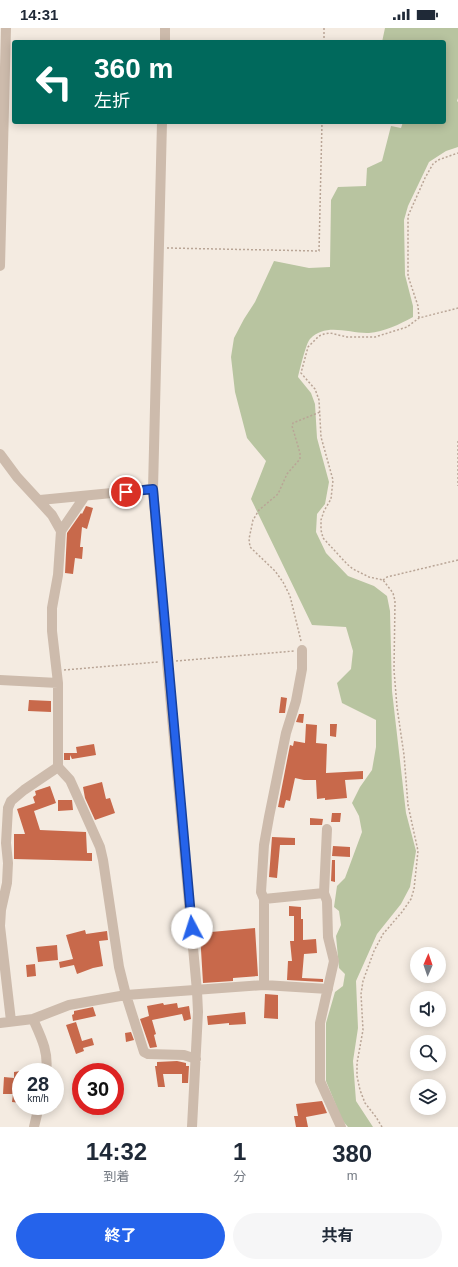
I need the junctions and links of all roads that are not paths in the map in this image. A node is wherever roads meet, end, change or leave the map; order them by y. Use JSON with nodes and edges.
{"nodes":[{"id":1,"x":6,"y":28,"type":"edge"},
{"id":2,"x":165,"y":28,"type":"edge"},
{"id":3,"x":165,"y":40,"type":"edge"},
{"id":4,"x":162,"y":124,"type":"edge"},
{"id":5,"x":0,"y":266,"type":"edge"},
{"id":6,"x":0,"y":454,"type":"edge"},
{"id":7,"x":153,"y":489,"type":"junction"},
{"id":8,"x":85,"y":496,"type":"junction"},
{"id":9,"x":40,"y":500,"type":"junction"},
{"id":10,"x":61,"y":531,"type":"junction"},
{"id":11,"x":302,"y":650,"type":"road end"},
{"id":12,"x":0,"y":680,"type":"edge"},
{"id":13,"x":58,"y":684,"type":"junction"},
{"id":14,"x":58,"y":767,"type":"junction"},
{"id":15,"x":327,"y":829,"type":"dead end"},
{"id":16,"x":324,"y":893,"type":"junction"},
{"id":17,"x":264,"y":899,"type":"junction"},
{"id":18,"x":264,"y":985,"type":"junction"},
{"id":19,"x":328,"y":989,"type":"junction"},
{"id":20,"x":197,"y":991,"type":"junction"},
{"id":21,"x":126,"y":995,"type":"junction"},
{"id":22,"x":33,"y":1019,"type":"junction"},
{"id":23,"x":11,"y":1021,"type":"junction"},
{"id":24,"x":0,"y":1023,"type":"edge"},
{"id":25,"x":196,"y":1059,"type":"junction"},
{"id":26,"x":48,"y":1063,"type":"edge"},
{"id":27,"x":37,"y":1115,"type":"edge"},
{"id":28,"x":34,"y":1127,"type":"edge"},
{"id":29,"x":192,"y":1127,"type":"edge"},
{"id":30,"x":341,"y":1127,"type":"edge"}],
"edges":[{"from":1,"to":5,"type":"street"},
{"from":2,"to":3,"type":"street"},
{"from":4,"to":7,"type":"street"},
{"from":6,"to":9,"type":"street"},
{"from":7,"to":8,"type":"street"},
{"from":7,"to":20,"type":"street"},
{"from":8,"to":9,"type":"street"},
{"from":8,"to":10,"type":"street"},
{"from":9,"to":10,"type":"street"},
{"from":10,"to":13,"type":"street"},
{"from":11,"to":17,"type":"street"},
{"from":12,"to":13,"type":"street"},
{"from":13,"to":14,"type":"street"},
{"from":14,"to":21,"type":"street"},
{"from":14,"to":23,"type":"street"},
{"from":15,"to":16,"type":"street"},
{"from":16,"to":17,"type":"street"},
{"from":16,"to":19,"type":"street"},
{"from":17,"to":18,"type":"street"},
{"from":18,"to":19,"type":"street"},
{"from":18,"to":20,"type":"street"},
{"from":19,"to":30,"type":"street"},
{"from":20,"to":21,"type":"street"},
{"from":20,"to":25,"type":"street"},
{"from":21,"to":22,"type":"street"},
{"from":21,"to":25,"type":"street"},
{"from":22,"to":23,"type":"street"},
{"from":22,"to":26,"type":"street"},
{"from":23,"to":24,"type":"street"},
{"from":25,"to":29,"type":"street"},
{"from":27,"to":28,"type":"street"}]}
